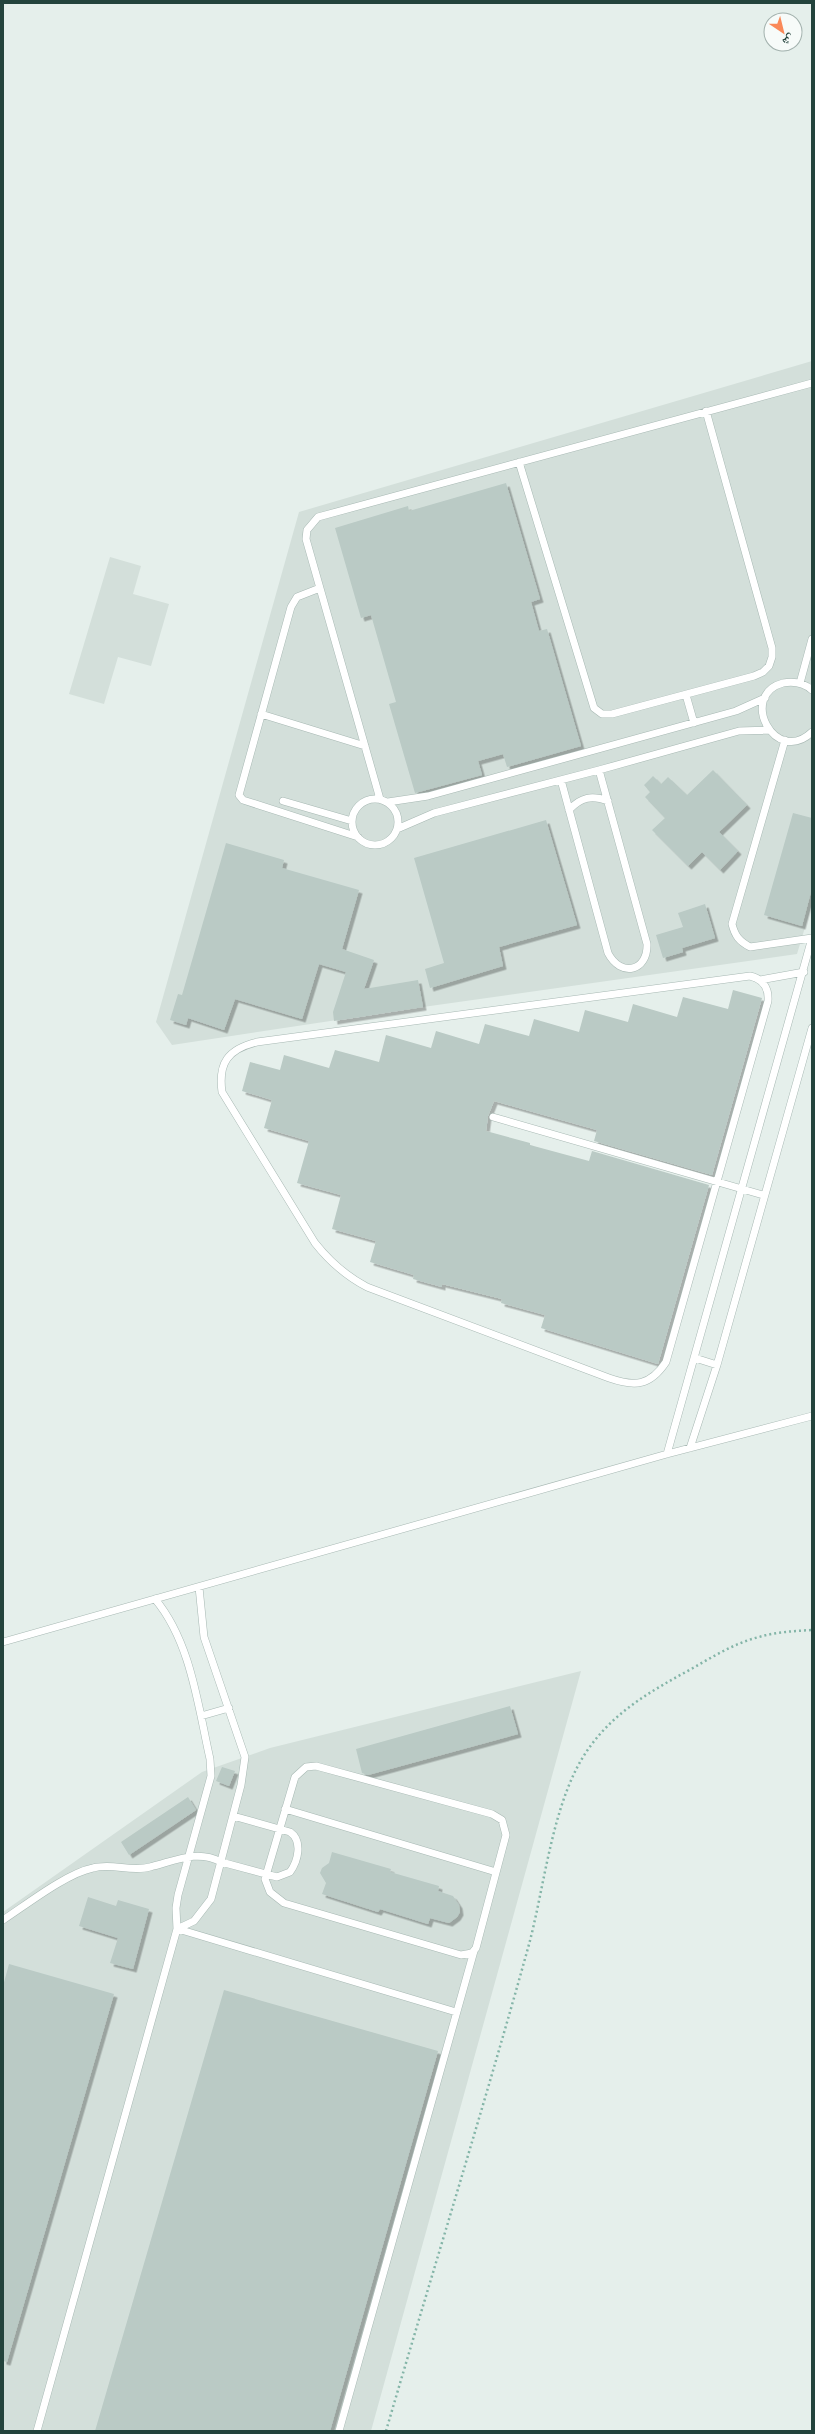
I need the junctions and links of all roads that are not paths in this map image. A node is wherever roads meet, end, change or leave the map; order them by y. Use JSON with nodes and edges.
{"nodes":[{"id":1,"x":812,"y":383,"type":"edge"},
{"id":2,"x":706,"y":411,"type":"junction"},
{"id":3,"x":519,"y":462,"type":"junction"},
{"id":4,"x":320,"y":588,"type":"junction"},
{"id":5,"x":812,"y":639,"type":"edge"},
{"id":6,"x":800,"y":683,"type":"junction"},
{"id":7,"x":812,"y":690,"type":"edge"},
{"id":8,"x":686,"y":694,"type":"junction"},
{"id":9,"x":765,"y":698,"type":"junction"},
{"id":10,"x":262,"y":714,"type":"junction"},
{"id":11,"x":694,"y":722,"type":"junction"},
{"id":12,"x":769,"y":730,"type":"junction"},
{"id":13,"x":812,"y":733,"type":"edge"},
{"id":14,"x":785,"y":740,"type":"junction"},
{"id":15,"x":365,"y":746,"type":"junction"},
{"id":16,"x":599,"y":770,"type":"junction"},
{"id":17,"x":561,"y":780,"type":"junction"},
{"id":18,"x":380,"y":799,"type":"junction"},
{"id":19,"x":283,"y":801,"type":"dead end"},
{"id":20,"x":608,"y":801,"type":"junction"},
{"id":21,"x":388,"y":802,"type":"junction"},
{"id":22,"x":569,"y":810,"type":"junction"},
{"id":23,"x":352,"y":821,"type":"junction"},
{"id":24,"x":397,"y":829,"type":"junction"},
{"id":25,"x":358,"y":837,"type":"junction"},
{"id":26,"x":812,"y":938,"type":"edge"},
{"id":27,"x":804,"y":972,"type":"junction"},
{"id":28,"x":760,"y":980,"type":"junction"},
{"id":29,"x":812,"y":1028,"type":"edge"},
{"id":30,"x":493,"y":1117,"type":"dead end"},
{"id":31,"x":717,"y":1181,"type":"junction"},
{"id":32,"x":742,"y":1189,"type":"junction"},
{"id":33,"x":764,"y":1195,"type":"junction"},
{"id":34,"x":695,"y":1358,"type":"junction"},
{"id":35,"x":717,"y":1365,"type":"junction"},
{"id":36,"x":812,"y":1416,"type":"edge"},
{"id":37,"x":690,"y":1448,"type":"junction"},
{"id":38,"x":667,"y":1454,"type":"junction"},
{"id":39,"x":199,"y":1587,"type":"junction"},
{"id":40,"x":155,"y":1599,"type":"junction"},
{"id":41,"x":3,"y":1642,"type":"edge"},
{"id":42,"x":229,"y":1708,"type":"junction"},
{"id":43,"x":201,"y":1716,"type":"junction"},
{"id":44,"x":285,"y":1809,"type":"junction"},
{"id":45,"x":233,"y":1816,"type":"junction"},
{"id":46,"x":280,"y":1829,"type":"junction"},
{"id":47,"x":189,"y":1856,"type":"junction"},
{"id":48,"x":221,"y":1862,"type":"junction"},
{"id":49,"x":496,"y":1872,"type":"junction"},
{"id":50,"x":267,"y":1875,"type":"junction"},
{"id":51,"x":3,"y":1920,"type":"edge"},
{"id":52,"x":178,"y":1929,"type":"junction"},
{"id":53,"x":474,"y":1951,"type":"junction"},
{"id":54,"x":456,"y":2012,"type":"junction"},
{"id":55,"x":36,"y":2431,"type":"edge"},
{"id":56,"x":339,"y":2431,"type":"edge"}],
"edges":[{"from":1,"to":2,"type":"lane"},
{"from":2,"to":3,"type":"lane"},
{"from":2,"to":8,"type":"lane"},
{"from":3,"to":4,"type":"lane"},
{"from":3,"to":8,"type":"lane"},
{"from":4,"to":10,"type":"lane"},
{"from":4,"to":15,"type":"lane"},
{"from":5,"to":6,"type":"lane"},
{"from":6,"to":7,"type":"lane"},
{"from":6,"to":9,"type":"lane"},
{"from":8,"to":11,"type":"lane"},
{"from":9,"to":11,"type":"lane"},
{"from":9,"to":12,"type":"lane"},
{"from":10,"to":15,"type":"lane"},
{"from":10,"to":25,"type":"lane"},
{"from":11,"to":21,"type":"lane"},
{"from":12,"to":14,"type":"lane"},
{"from":12,"to":16,"type":"lane"},
{"from":13,"to":14,"type":"lane"},
{"from":14,"to":26,"type":"lane"},
{"from":15,"to":18,"type":"lane"},
{"from":16,"to":17,"type":"lane"},
{"from":16,"to":20,"type":"lane"},
{"from":17,"to":22,"type":"lane"},
{"from":17,"to":24,"type":"lane"},
{"from":18,"to":21,"type":"lane"},
{"from":18,"to":23,"type":"lane"},
{"from":19,"to":23,"type":"lane"},
{"from":20,"to":22,"type":"lane"},
{"from":20,"to":22,"type":"lane"},
{"from":21,"to":24,"type":"lane"},
{"from":23,"to":25,"type":"lane"},
{"from":24,"to":25,"type":"lane"},
{"from":26,"to":27,"type":"lane"},
{"from":27,"to":28,"type":"lane"},
{"from":27,"to":32,"type":"lane"},
{"from":28,"to":31,"type":"lane"},
{"from":28,"to":31,"type":"lane"},
{"from":29,"to":33,"type":"lane"},
{"from":30,"to":31,"type":"lane"},
{"from":31,"to":32,"type":"lane"},
{"from":32,"to":33,"type":"lane"},
{"from":32,"to":34,"type":"lane"},
{"from":33,"to":35,"type":"lane"},
{"from":34,"to":35,"type":"lane"},
{"from":34,"to":38,"type":"lane"},
{"from":35,"to":37,"type":"lane"},
{"from":36,"to":37,"type":"lane"},
{"from":37,"to":38,"type":"lane"},
{"from":38,"to":39,"type":"lane"},
{"from":39,"to":40,"type":"lane"},
{"from":39,"to":42,"type":"lane"},
{"from":40,"to":41,"type":"lane"},
{"from":40,"to":43,"type":"lane"},
{"from":42,"to":43,"type":"lane"},
{"from":42,"to":45,"type":"lane"},
{"from":43,"to":47,"type":"lane"},
{"from":44,"to":46,"type":"lane"},
{"from":44,"to":49,"type":"lane"},
{"from":44,"to":49,"type":"lane"},
{"from":45,"to":46,"type":"lane"},
{"from":45,"to":48,"type":"lane"},
{"from":46,"to":50,"type":"lane"},
{"from":46,"to":50,"type":"lane"},
{"from":47,"to":48,"type":"lane"},
{"from":47,"to":51,"type":"lane"},
{"from":47,"to":52,"type":"lane"},
{"from":48,"to":50,"type":"lane"},
{"from":48,"to":52,"type":"lane"},
{"from":49,"to":53,"type":"lane"},
{"from":50,"to":53,"type":"lane"},
{"from":52,"to":54,"type":"lane"},
{"from":52,"to":55,"type":"lane"},
{"from":53,"to":54,"type":"lane"},
{"from":54,"to":56,"type":"lane"}]}
